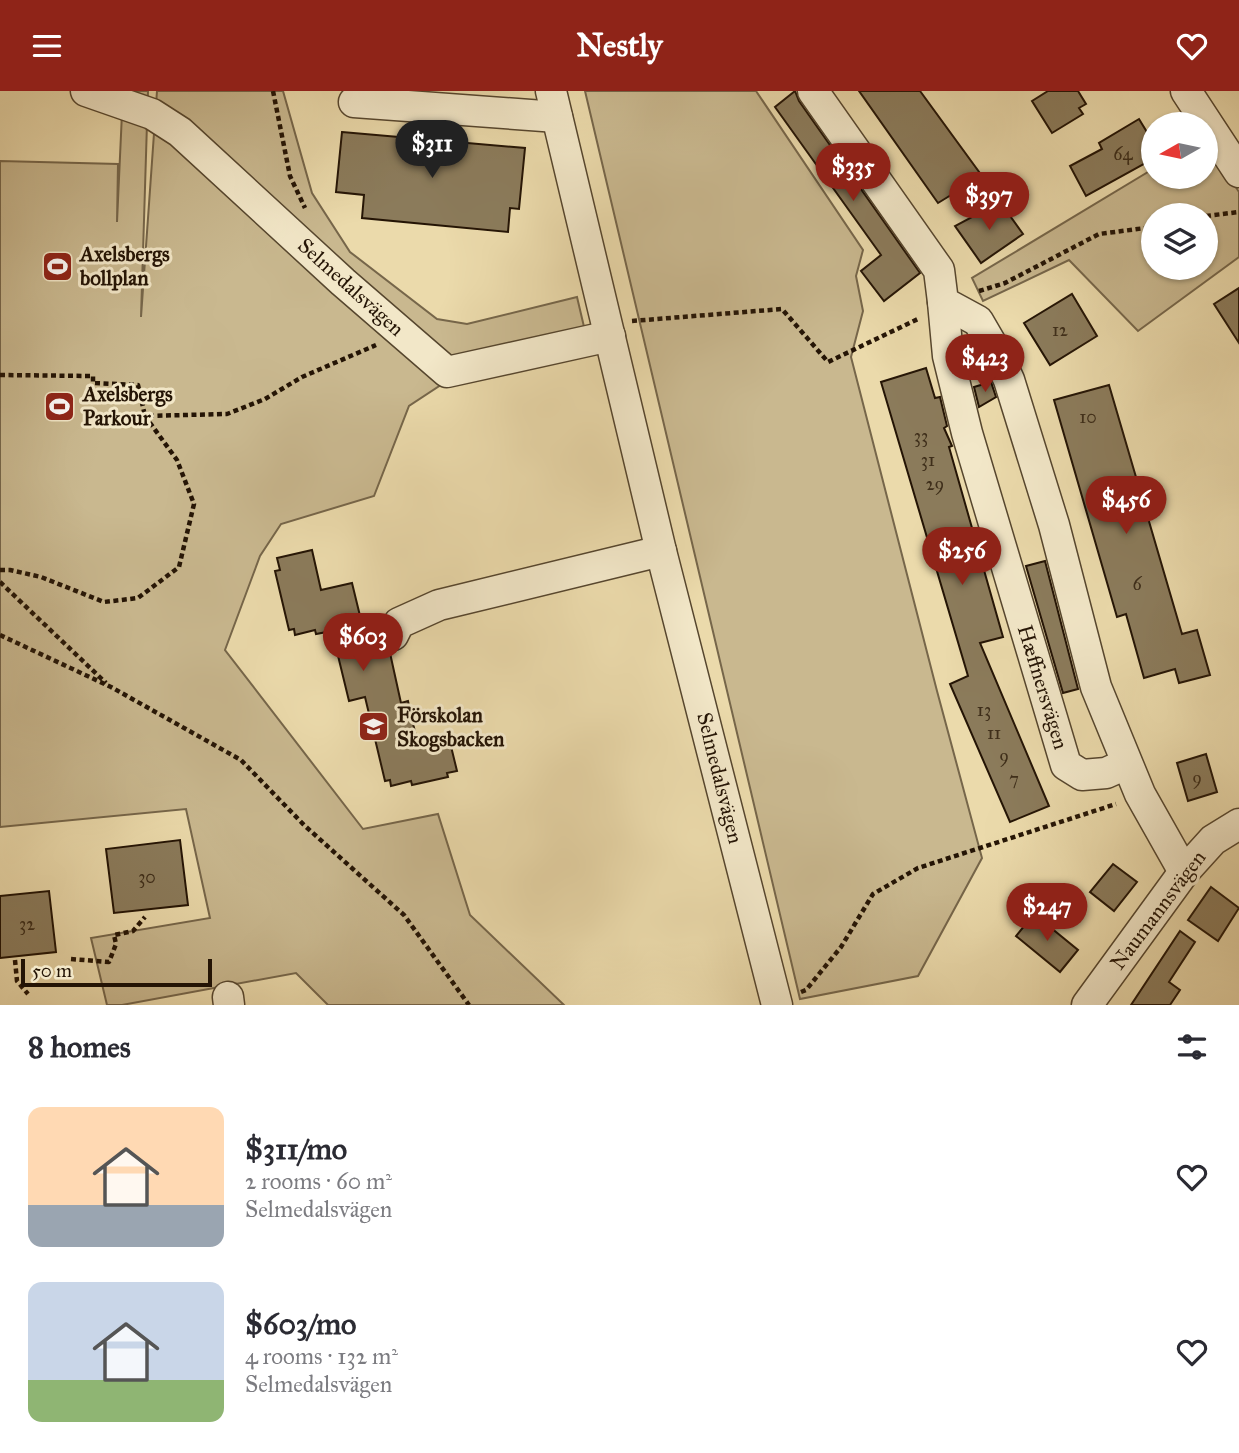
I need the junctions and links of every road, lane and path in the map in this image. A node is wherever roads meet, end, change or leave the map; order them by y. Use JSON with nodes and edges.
{"nodes":[{"id":1,"x":86,"y":91,"type":"edge"},
{"id":2,"x":273,"y":91,"type":"edge"},
{"id":3,"x":813,"y":91,"type":"edge"},
{"id":4,"x":1186,"y":91,"type":"edge"},
{"id":5,"x":354,"y":102,"type":"dead end"},
{"id":6,"x":554,"y":104,"type":"edge"},
{"id":7,"x":1239,"y":173,"type":"edge"},
{"id":8,"x":306,"y":211,"type":"dead end"},
{"id":9,"x":1239,"y":212,"type":"edge"},
{"id":10,"x":1218,"y":215,"type":"edge"},
{"id":11,"x":1141,"y":229,"type":"edge"},
{"id":12,"x":943,"y":302,"type":"junction"},
{"id":13,"x":620,"y":328,"type":"junction"},
{"id":14,"x":894,"y":331,"type":"dead end"},
{"id":15,"x":0,"y":375,"type":"edge"},
{"id":16,"x":302,"y":377,"type":"dead end"},
{"id":17,"x":145,"y":416,"type":"junction"},
{"id":18,"x":660,"y":551,"type":"junction"},
{"id":19,"x":0,"y":570,"type":"edge"},
{"id":20,"x":0,"y":582,"type":"edge"},
{"id":21,"x":0,"y":635,"type":"edge"},
{"id":22,"x":393,"y":635,"type":"dead end"},
{"id":23,"x":111,"y":687,"type":"junction"},
{"id":24,"x":1126,"y":764,"type":"junction"},
{"id":25,"x":1140,"y":794,"type":"junction"},
{"id":26,"x":1239,"y":824,"type":"edge"},
{"id":27,"x":1184,"y":872,"type":"junction"},
{"id":28,"x":145,"y":917,"type":"dead end"},
{"id":29,"x":71,"y":959,"type":"dead end"},
{"id":30,"x":15,"y":960,"type":"dead end"},
{"id":31,"x":28,"y":994,"type":"dead end"},
{"id":32,"x":777,"y":1002,"type":"edge"},
{"id":33,"x":468,"y":1005,"type":"edge"},
{"id":34,"x":1087,"y":1005,"type":"edge"}],
"edges":[{"from":1,"to":13,"type":"street","name":"Selmedalsvägen"},
{"from":2,"to":8,"type":"path"},
{"from":3,"to":12,"type":"street","name":"Hæffnersvägen"},
{"from":4,"to":7,"type":"street"},
{"from":5,"to":6,"type":"street"},
{"from":6,"to":13,"type":"street","name":"Selmedalsvägen"},
{"from":9,"to":10,"type":"path"},
{"from":11,"to":12,"type":"path"},
{"from":12,"to":24,"type":"street"},
{"from":12,"to":24,"type":"street","name":"Hæffnersvägen"},
{"from":13,"to":14,"type":"path"},
{"from":13,"to":18,"type":"street","name":"Selmedalsvägen"},
{"from":15,"to":17,"type":"path"},
{"from":16,"to":17,"type":"path"},
{"from":17,"to":19,"type":"path"},
{"from":18,"to":22,"type":"street"},
{"from":18,"to":32,"type":"street","name":"Selmedalsvägen"},
{"from":20,"to":23,"type":"path"},
{"from":21,"to":23,"type":"path"},
{"from":23,"to":33,"type":"path"},
{"from":24,"to":25,"type":"street"},
{"from":25,"to":27,"type":"street"},
{"from":25,"to":32,"type":"path"},
{"from":26,"to":27,"type":"street","name":"Naumannsvägen"},
{"from":27,"to":34,"type":"street","name":"Naumannsvägen"},
{"from":28,"to":29,"type":"path"},
{"from":30,"to":31,"type":"path"}]}
